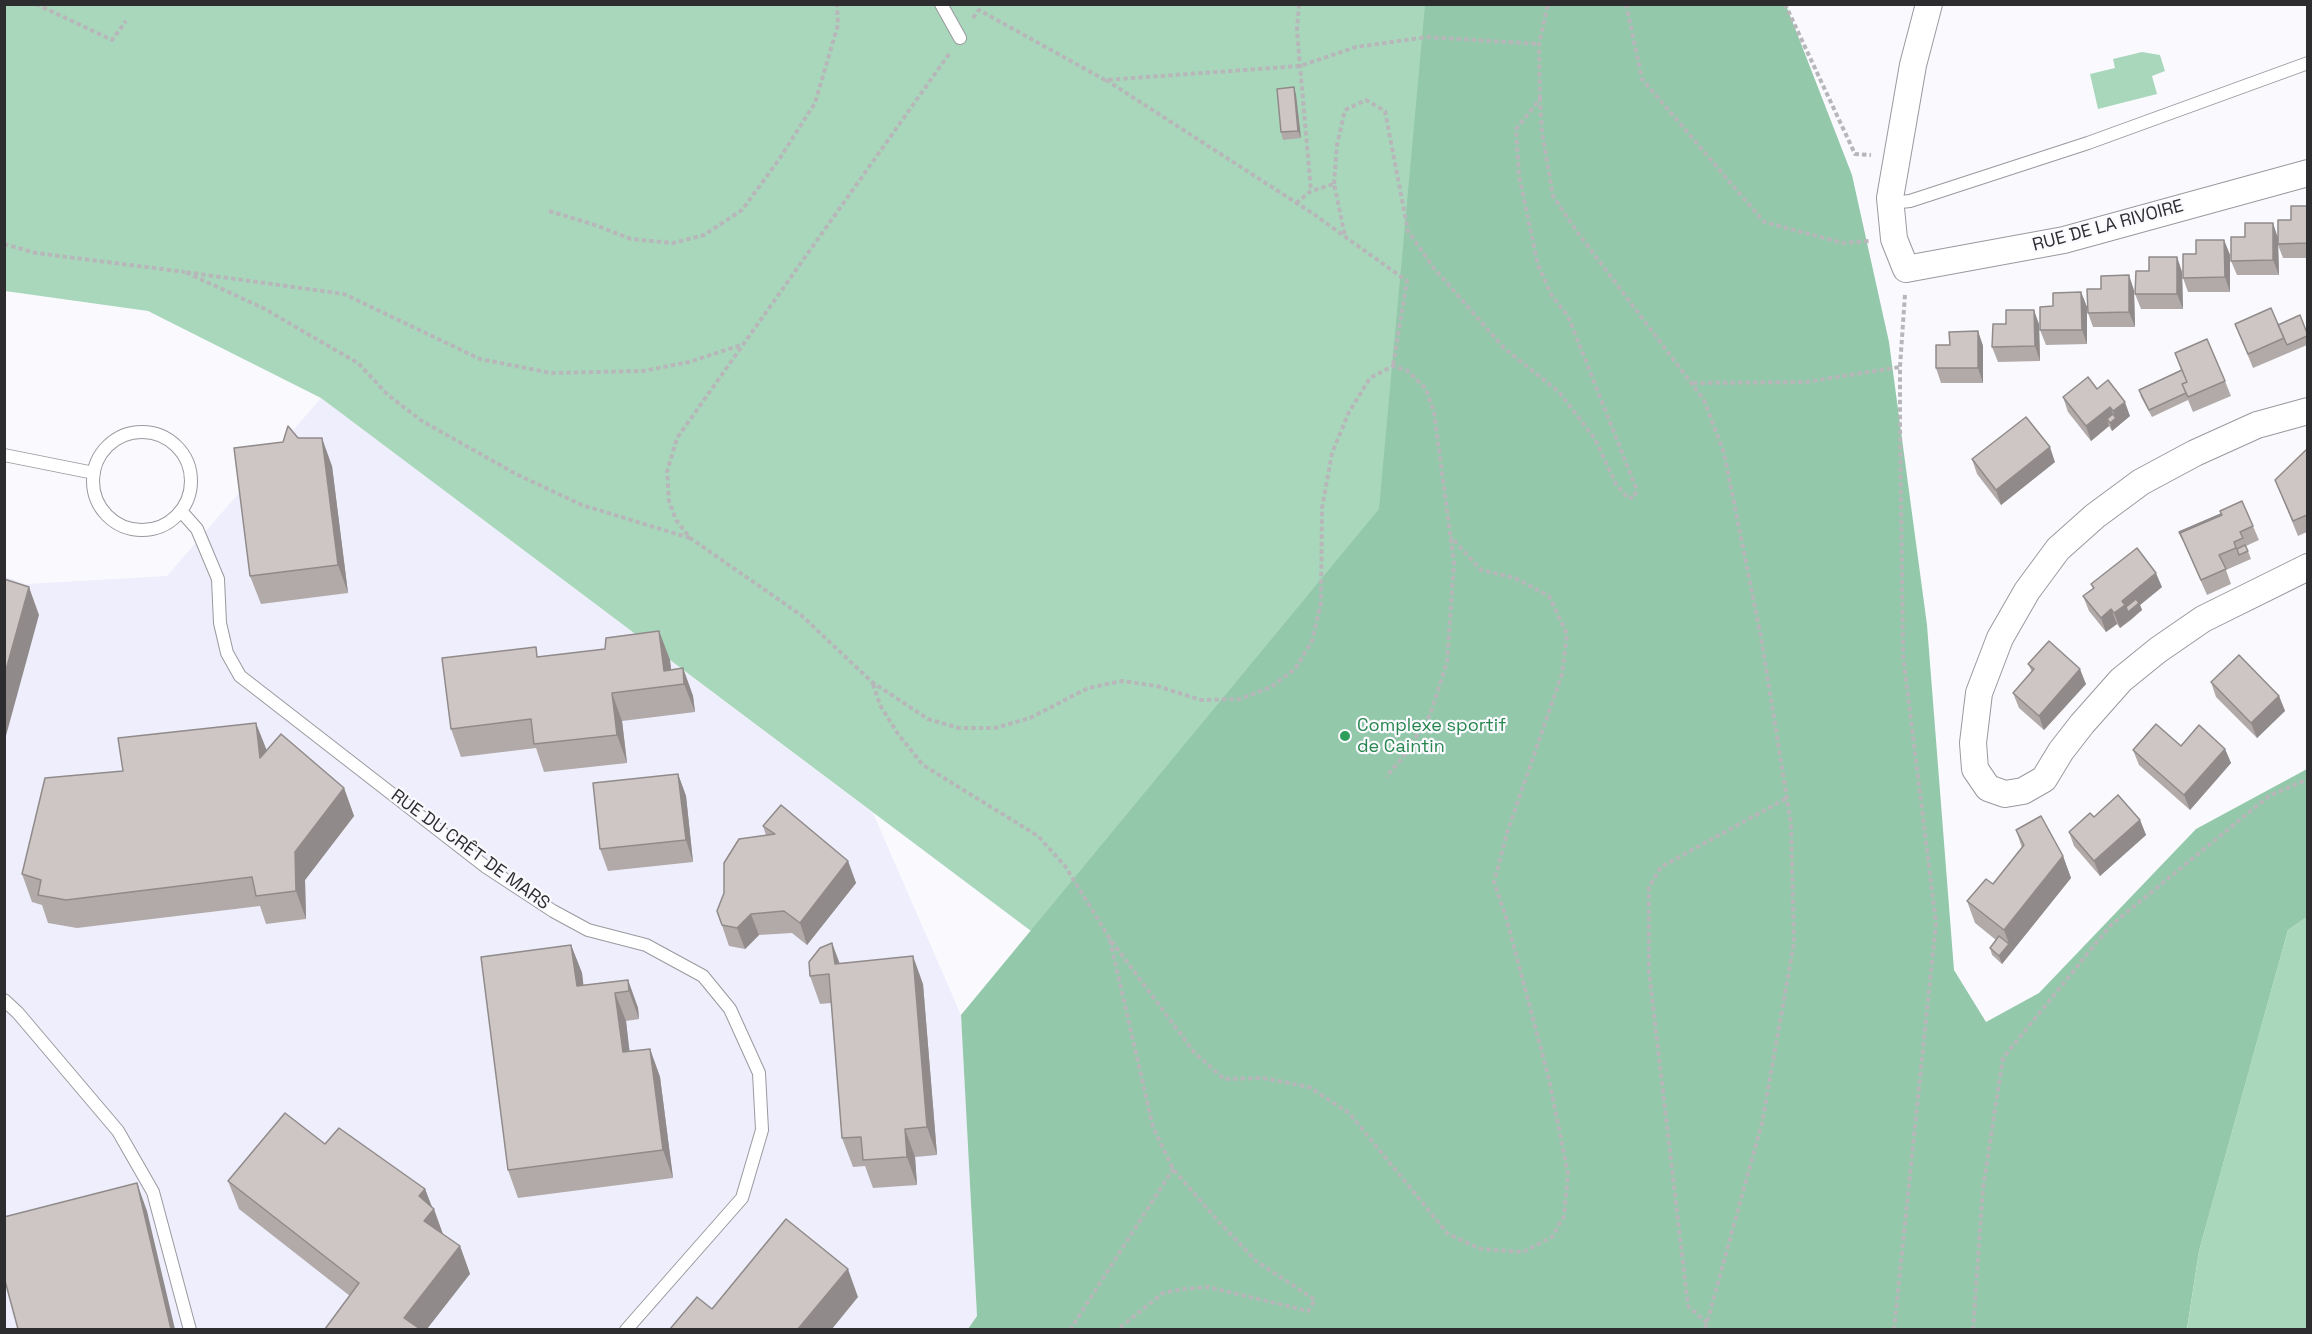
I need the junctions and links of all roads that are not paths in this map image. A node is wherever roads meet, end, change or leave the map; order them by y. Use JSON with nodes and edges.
{"nodes":[{"id":1,"x":941,"y":4,"type":"edge"},
{"id":2,"x":1929,"y":4,"type":"edge"},
{"id":3,"x":960,"y":38,"type":"road end"},
{"id":4,"x":2307,"y":63,"type":"edge"},
{"id":5,"x":2307,"y":173,"type":"edge"},
{"id":6,"x":1891,"y":203,"type":"junction"},
{"id":7,"x":2307,"y":411,"type":"edge"},
{"id":8,"x":4,"y":455,"type":"edge"},
{"id":9,"x":94,"y":473,"type":"junction"},
{"id":10,"x":181,"y":511,"type":"junction"},
{"id":11,"x":2307,"y":567,"type":"edge"},
{"id":12,"x":4,"y":1000,"type":"edge"},
{"id":13,"x":190,"y":1329,"type":"edge"},
{"id":14,"x":626,"y":1329,"type":"edge"}],
"edges":[{"from":1,"to":3,"type":"lane"},
{"from":2,"to":6,"type":"street"},
{"from":4,"to":6,"type":"lane"},
{"from":5,"to":6,"type":"street","name":"RUE DE LA RIVOIRE"},
{"from":7,"to":11,"type":"street"},
{"from":8,"to":9,"type":"lane"},
{"from":9,"to":10,"type":"lane"},
{"from":9,"to":10,"type":"lane"},
{"from":10,"to":14,"type":"lane","name":"RUE DU CRÊT DE MARS"},
{"from":12,"to":13,"type":"lane"}]}
